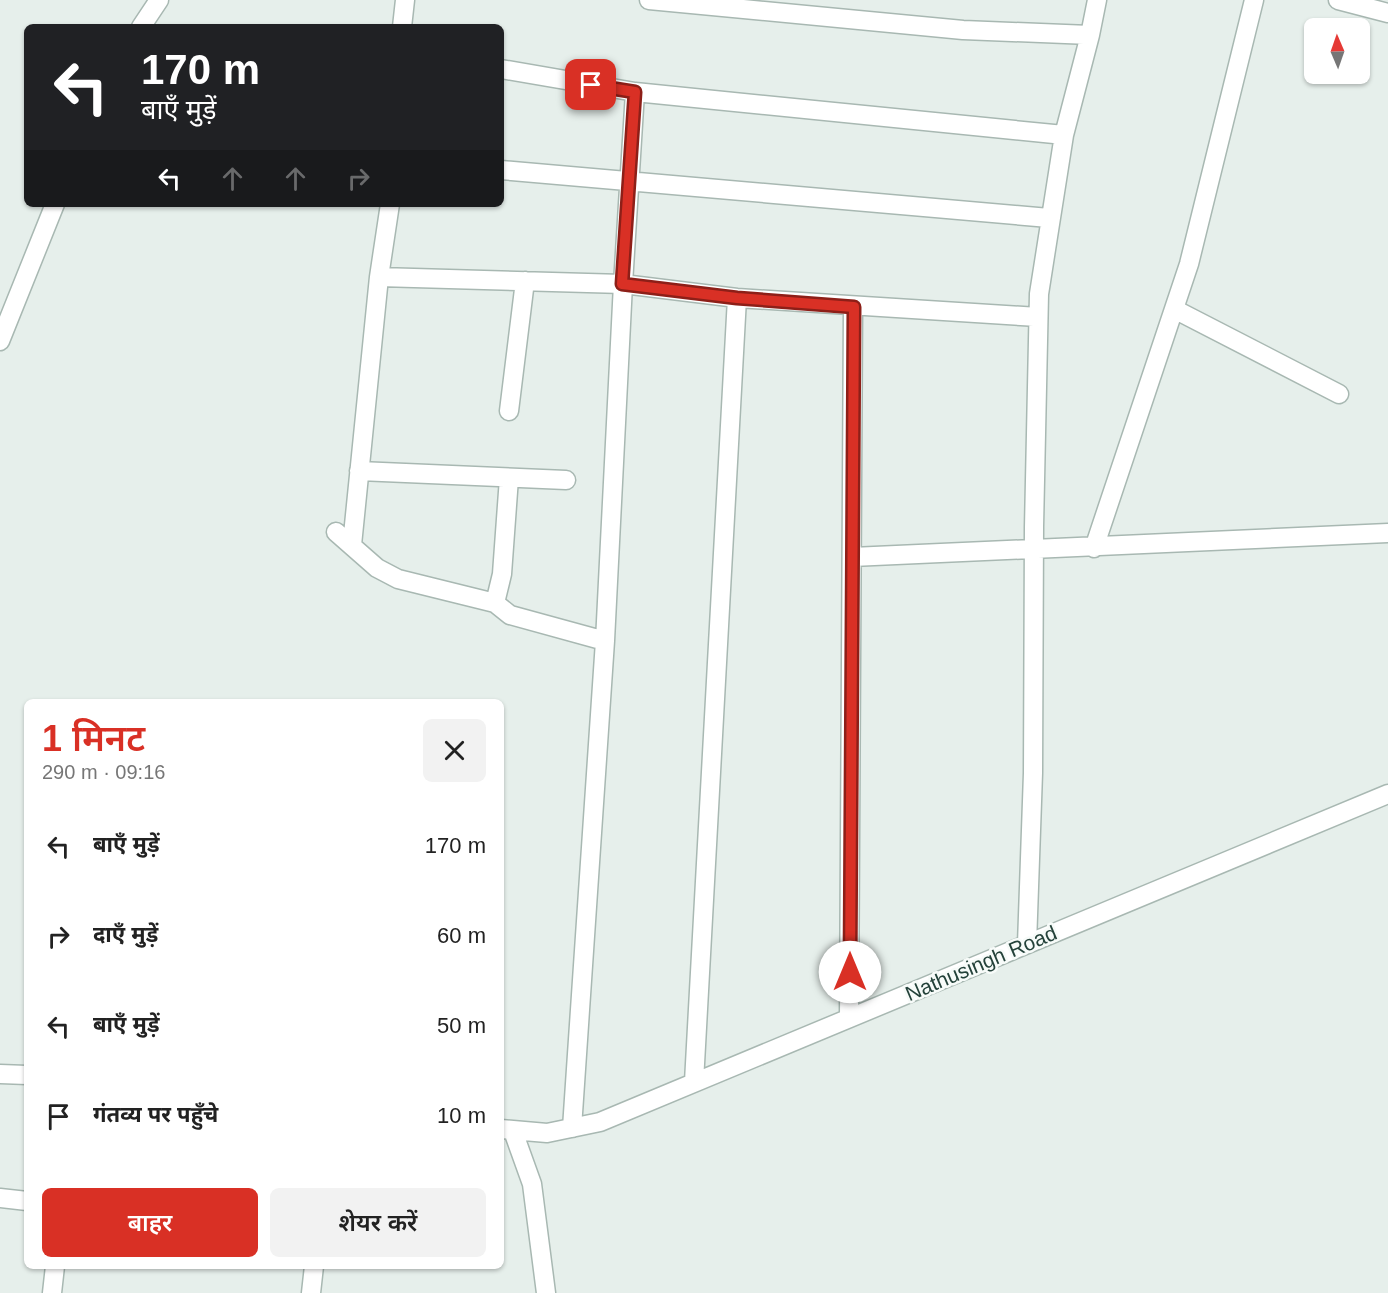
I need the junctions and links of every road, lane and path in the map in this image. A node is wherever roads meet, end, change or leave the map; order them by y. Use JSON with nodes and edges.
{"nodes":[{"id":1,"x":159,"y":0,"type":"edge"},
{"id":2,"x":405,"y":0,"type":"edge"},
{"id":3,"x":649,"y":0,"type":"edge"},
{"id":4,"x":1097,"y":0,"type":"edge"},
{"id":5,"x":1254,"y":0,"type":"edge"},
{"id":6,"x":1338,"y":0,"type":"edge"},
{"id":7,"x":1388,"y":14,"type":"edge"},
{"id":8,"x":143,"y":24,"type":"edge"},
{"id":9,"x":402,"y":24,"type":"edge"},
{"id":10,"x":1090,"y":36,"type":"junction"},
{"id":11,"x":504,"y":70,"type":"edge"},
{"id":12,"x":635,"y":92,"type":"junction"},
{"id":13,"x":1064,"y":135,"type":"junction"},
{"id":14,"x":504,"y":170,"type":"edge"},
{"id":15,"x":632,"y":180,"type":"junction"},
{"id":16,"x":54,"y":207,"type":"edge"},
{"id":17,"x":390,"y":207,"type":"edge"},
{"id":18,"x":1049,"y":218,"type":"junction"},
{"id":19,"x":379,"y":278,"type":"junction"},
{"id":20,"x":525,"y":281,"type":"junction"},
{"id":21,"x":622,"y":284,"type":"junction"},
{"id":22,"x":737,"y":298,"type":"junction"},
{"id":23,"x":854,"y":307,"type":"junction"},
{"id":24,"x":1174,"y":309,"type":"junction"},
{"id":25,"x":1038,"y":317,"type":"junction"},
{"id":26,"x":0,"y":341,"type":"edge"},
{"id":27,"x":1339,"y":394,"type":"dead end"},
{"id":28,"x":509,"y":411,"type":"dead end"},
{"id":29,"x":359,"y":471,"type":"junction"},
{"id":30,"x":509,"y":478,"type":"junction"},
{"id":31,"x":566,"y":480,"type":"dead end"},
{"id":32,"x":336,"y":532,"type":"dead end"},
{"id":33,"x":1388,"y":533,"type":"edge"},
{"id":34,"x":352,"y":545,"type":"junction"},
{"id":35,"x":1094,"y":548,"type":"junction"},
{"id":36,"x":1034,"y":551,"type":"junction"},
{"id":37,"x":852,"y":557,"type":"junction"},
{"id":38,"x":495,"y":603,"type":"junction"},
{"id":39,"x":605,"y":641,"type":"junction"},
{"id":40,"x":1388,"y":794,"type":"edge"},
{"id":41,"x":1027,"y":944,"type":"junction"},
{"id":42,"x":849,"y":1018,"type":"junction"},
{"id":43,"x":0,"y":1074,"type":"edge"},
{"id":44,"x":24,"y":1075,"type":"edge"},
{"id":45,"x":694,"y":1082,"type":"junction"},
{"id":46,"x":572,"y":1128,"type":"junction"},
{"id":47,"x":507,"y":1130,"type":"edge"},
{"id":48,"x":0,"y":1198,"type":"edge"},
{"id":49,"x":24,"y":1201,"type":"edge"},
{"id":50,"x":55,"y":1269,"type":"edge"},
{"id":51,"x":314,"y":1269,"type":"edge"},
{"id":52,"x":52,"y":1293,"type":"edge"},
{"id":53,"x":311,"y":1293,"type":"edge"},
{"id":54,"x":546,"y":1293,"type":"edge"}],
"edges":[{"from":1,"to":8,"type":"street"},
{"from":2,"to":9,"type":"street"},
{"from":3,"to":10,"type":"street"},
{"from":4,"to":10,"type":"street"},
{"from":5,"to":24,"type":"street"},
{"from":6,"to":7,"type":"street"},
{"from":10,"to":13,"type":"street"},
{"from":11,"to":12,"type":"street"},
{"from":12,"to":13,"type":"street"},
{"from":12,"to":15,"type":"street"},
{"from":13,"to":18,"type":"street"},
{"from":14,"to":15,"type":"street"},
{"from":15,"to":18,"type":"street"},
{"from":15,"to":21,"type":"street"},
{"from":16,"to":26,"type":"street"},
{"from":17,"to":19,"type":"street"},
{"from":18,"to":25,"type":"street"},
{"from":19,"to":20,"type":"street"},
{"from":19,"to":29,"type":"street"},
{"from":20,"to":21,"type":"street"},
{"from":20,"to":28,"type":"street"},
{"from":21,"to":22,"type":"street"},
{"from":21,"to":39,"type":"street"},
{"from":22,"to":23,"type":"street"},
{"from":22,"to":45,"type":"street"},
{"from":23,"to":25,"type":"street"},
{"from":23,"to":37,"type":"street"},
{"from":24,"to":27,"type":"street"},
{"from":24,"to":35,"type":"street"},
{"from":25,"to":36,"type":"street"},
{"from":29,"to":30,"type":"street"},
{"from":29,"to":34,"type":"street"},
{"from":30,"to":31,"type":"street"},
{"from":30,"to":38,"type":"street"},
{"from":32,"to":34,"type":"street"},
{"from":33,"to":35,"type":"street"},
{"from":34,"to":38,"type":"street"},
{"from":35,"to":36,"type":"street"},
{"from":36,"to":37,"type":"street"},
{"from":36,"to":41,"type":"street"},
{"from":37,"to":42,"type":"street"},
{"from":38,"to":39,"type":"street"},
{"from":39,"to":46,"type":"street"},
{"from":40,"to":41,"type":"street","name":"Nathusingh Road"},
{"from":41,"to":42,"type":"street","name":"Nathusingh Road"},
{"from":42,"to":45,"type":"street","name":"Nathusingh Road"},
{"from":43,"to":44,"type":"street"},
{"from":45,"to":46,"type":"street","name":"Nathusingh Road"},
{"from":46,"to":47,"type":"street","name":"Nathusingh Road"},
{"from":47,"to":54,"type":"street"},
{"from":48,"to":49,"type":"street"},
{"from":50,"to":52,"type":"street"},
{"from":51,"to":53,"type":"street"}]}
